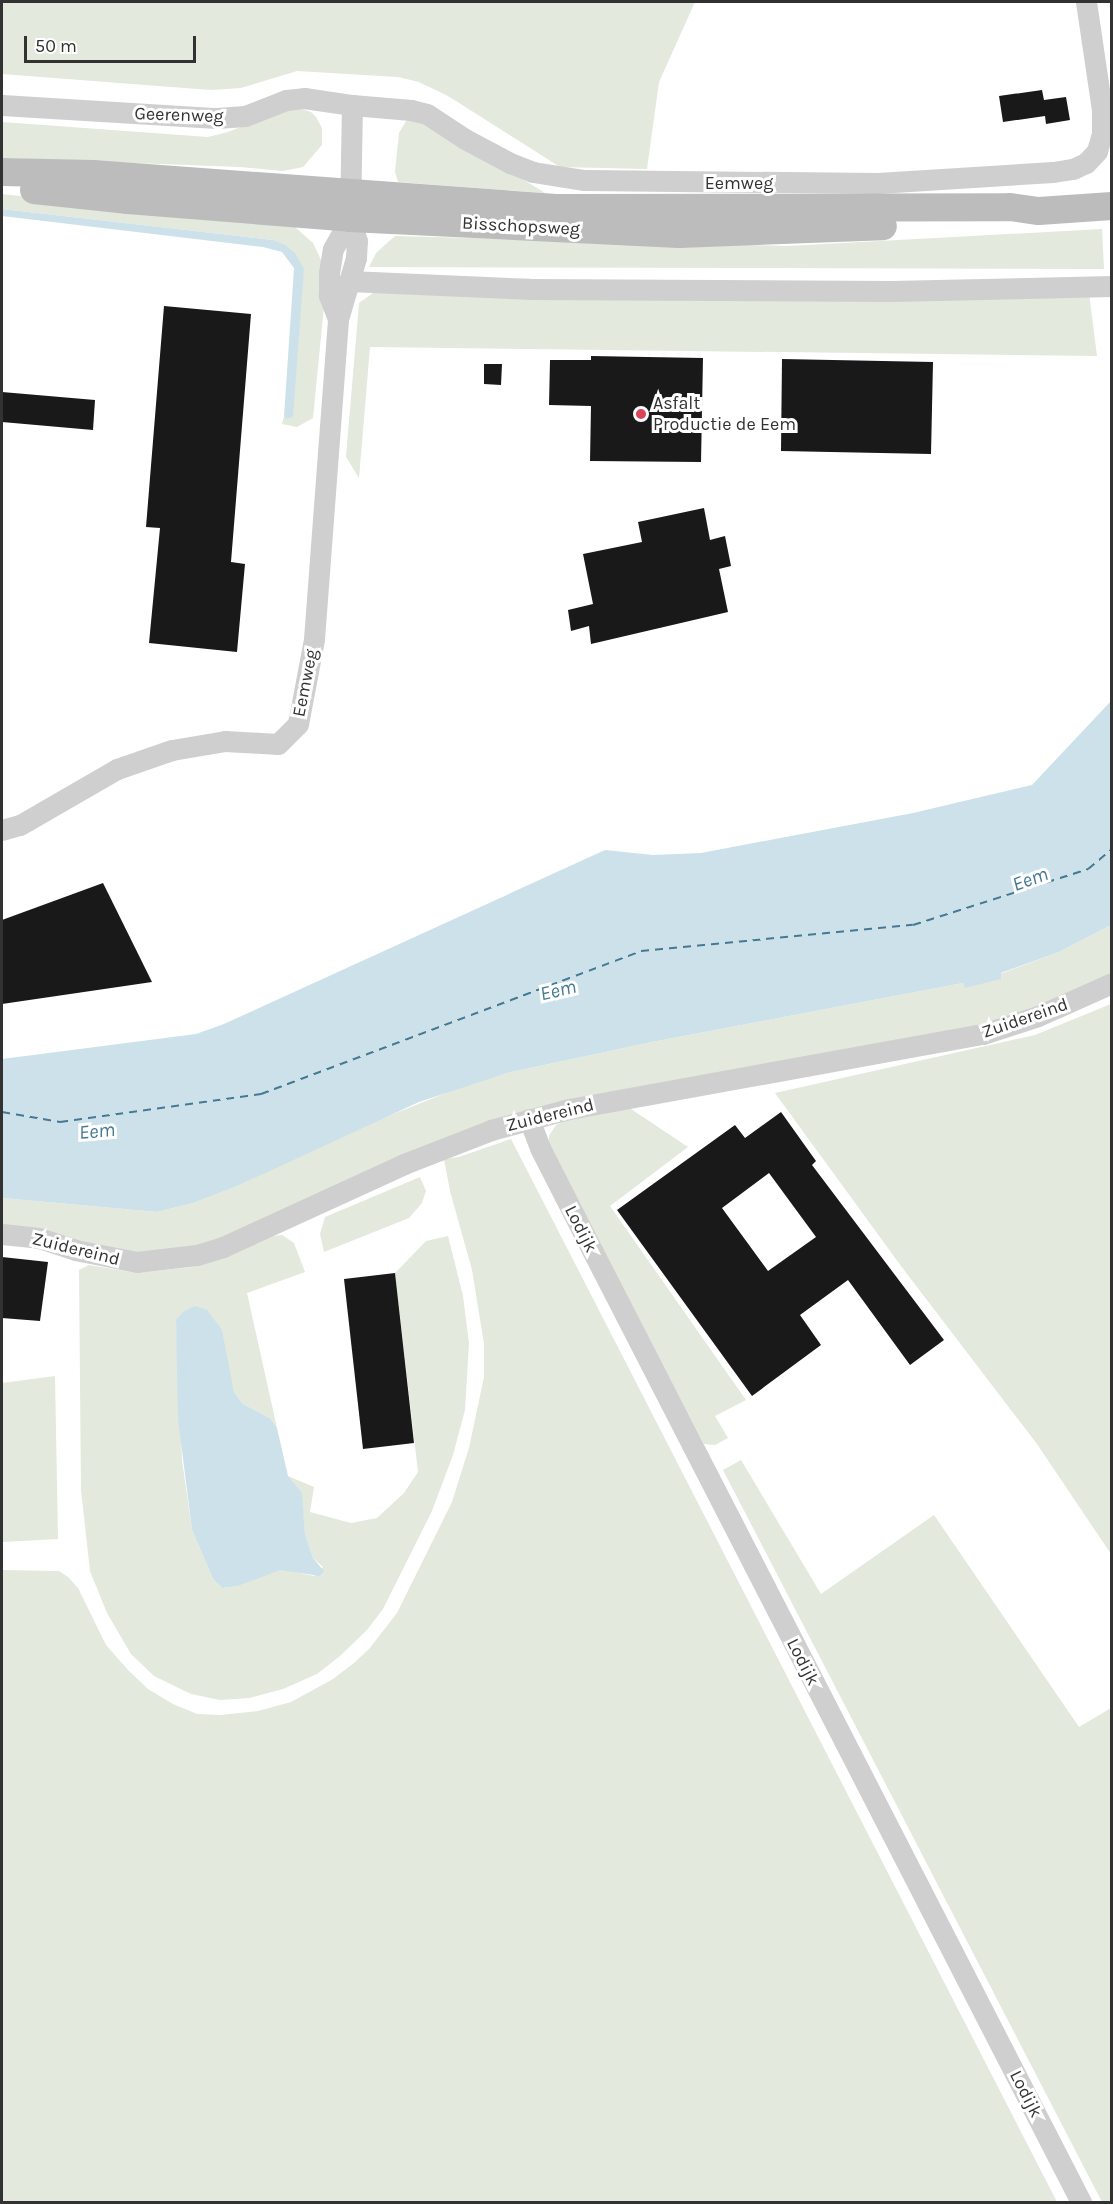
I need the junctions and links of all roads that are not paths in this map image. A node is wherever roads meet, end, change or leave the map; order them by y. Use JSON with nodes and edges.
{"nodes":[{"id":1,"x":1086,"y":2,"type":"edge"},
{"id":2,"x":2,"y":105,"type":"edge"},
{"id":3,"x":352,"y":105,"type":"junction"},
{"id":4,"x":2,"y":172,"type":"edge"},
{"id":5,"x":2,"y":187,"type":"edge"},
{"id":6,"x":350,"y":206,"type":"junction"},
{"id":7,"x":1112,"y":206,"type":"edge"},
{"id":8,"x":349,"y":281,"type":"junction"},
{"id":9,"x":1112,"y":286,"type":"edge"},
{"id":10,"x":338,"y":319,"type":"junction"},
{"id":11,"x":2,"y":830,"type":"edge"},
{"id":12,"x":1112,"y":983,"type":"edge"},
{"id":13,"x":529,"y":1119,"type":"junction"},
{"id":14,"x":2,"y":1234,"type":"edge"},
{"id":15,"x":1081,"y":2202,"type":"edge"}],
"edges":[{"from":1,"to":3,"type":"street","name":"Eemweg"},
{"from":2,"to":3,"type":"street","name":"Geerenweg"},
{"from":3,"to":6,"type":"street","name":"Eemweg"},
{"from":4,"to":6,"type":"main road","name":"Bisschopsweg"},
{"from":5,"to":6,"type":"main road","name":"Bisschopsweg"},
{"from":6,"to":7,"type":"main road","name":"Bisschopsweg"},
{"from":6,"to":8,"type":"street","name":"Eemweg"},
{"from":6,"to":10,"type":"street","name":"Eemweg"},
{"from":8,"to":9,"type":"street"},
{"from":8,"to":10,"type":"street","name":"Eemweg"},
{"from":10,"to":11,"type":"street","name":"Eemweg"},
{"from":12,"to":13,"type":"street","name":"Zuidereind"},
{"from":13,"to":14,"type":"street","name":"Zuidereind"},
{"from":13,"to":15,"type":"street","name":"Lodijk"}]}
